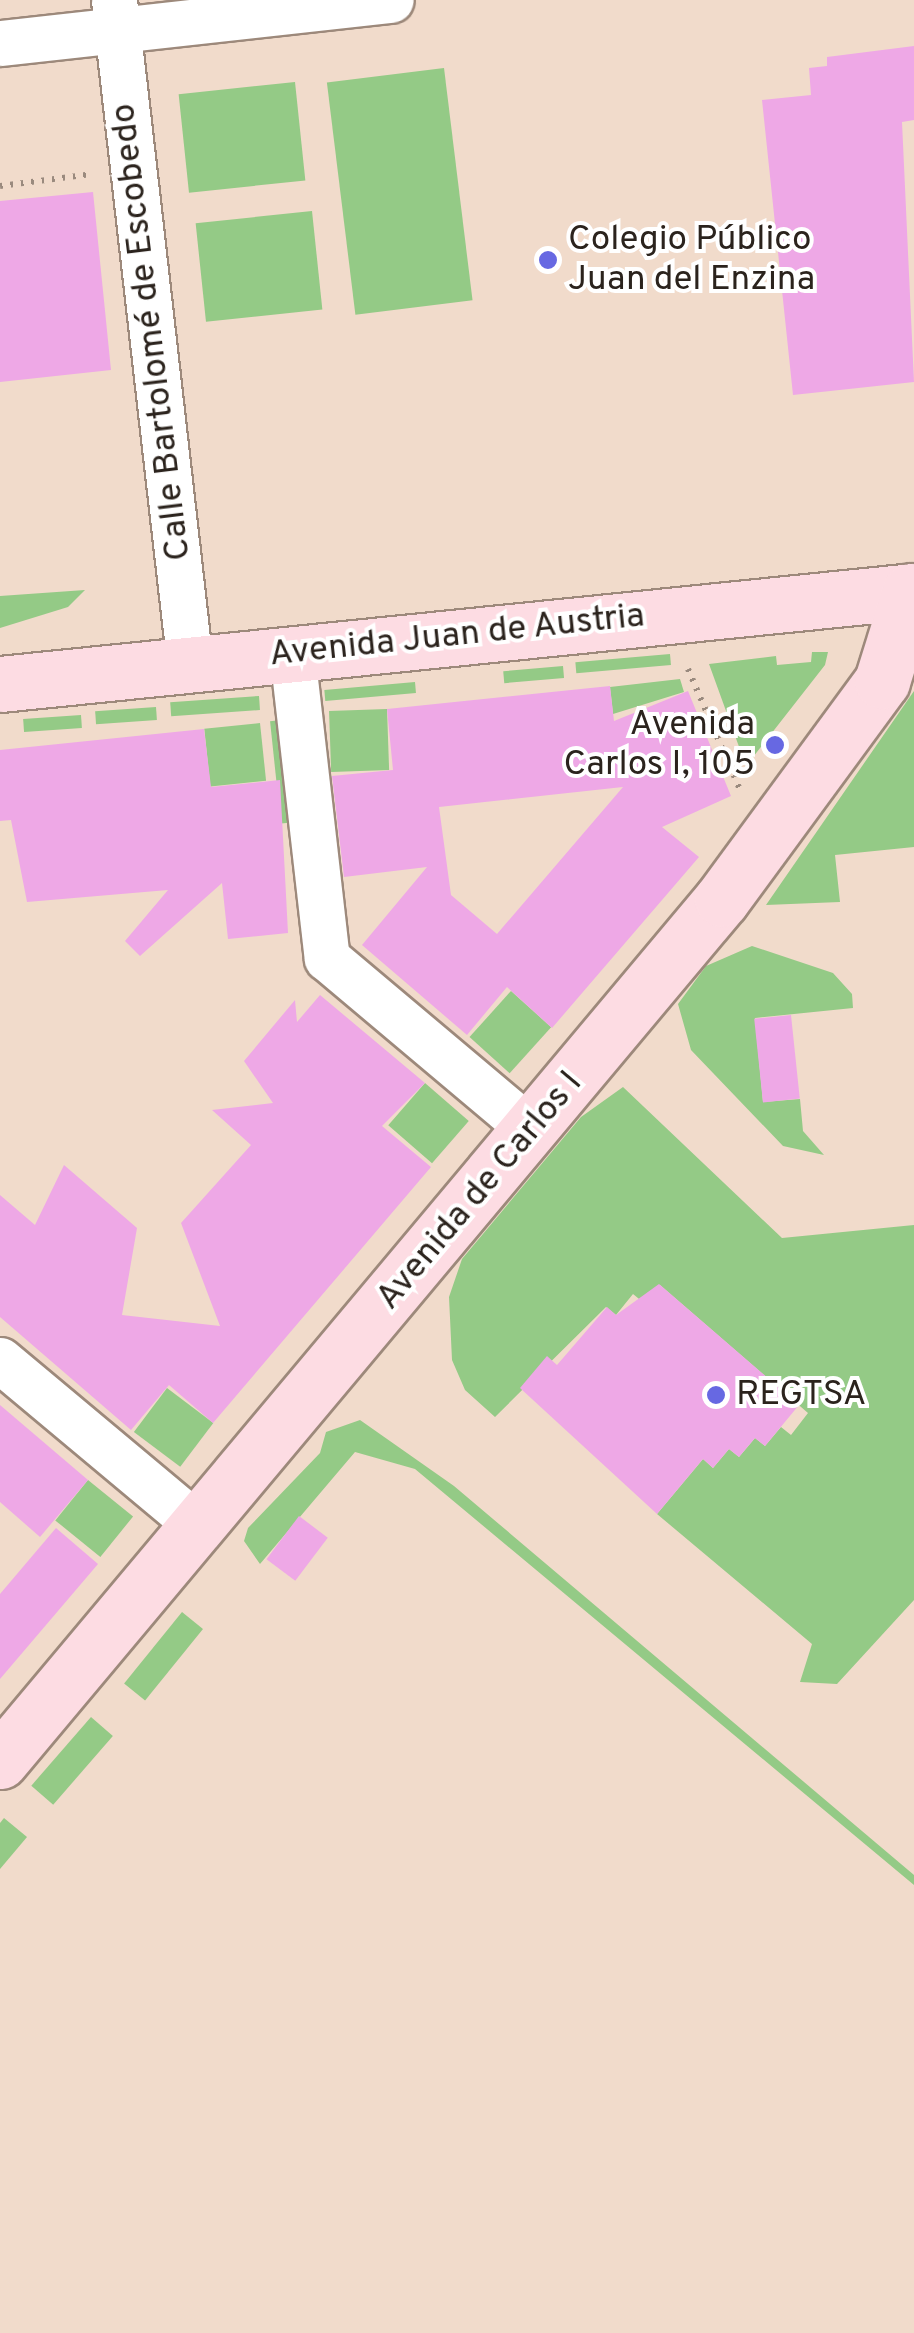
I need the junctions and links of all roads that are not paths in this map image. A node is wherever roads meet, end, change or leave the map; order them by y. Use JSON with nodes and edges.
{"nodes":[{"id":1,"x":391,"y":0,"type":"edge"},
{"id":2,"x":115,"y":16,"type":"edge"},
{"id":3,"x":0,"y":43,"type":"edge"},
{"id":4,"x":912,"y":591,"type":"edge"},
{"id":5,"x":292,"y":654,"type":"junction"},
{"id":6,"x":190,"y":665,"type":"junction"},
{"id":7,"x":0,"y":684,"type":"edge"},
{"id":8,"x":531,"y":1130,"type":"junction"},
{"id":9,"x":0,"y":1360,"type":"edge"},
{"id":10,"x":200,"y":1527,"type":"junction"},
{"id":11,"x":0,"y":1761,"type":"edge"}],
"edges":[{"from":1,"to":2,"type":"street"},
{"from":2,"to":3,"type":"street"},
{"from":2,"to":6,"type":"street","name":"Calle Bartolomé de Escobedo"},
{"from":4,"to":5,"type":"main road","name":"Avenida Juan de Austria"},
{"from":4,"to":8,"type":"main road","name":"Avenida de Carlos I"},
{"from":5,"to":6,"type":"main road","name":"Avenida Juan de Austria"},
{"from":5,"to":8,"type":"street"},
{"from":6,"to":7,"type":"main road","name":"Avenida Juan de Austria"},
{"from":8,"to":10,"type":"main road","name":"Avenida de Carlos I"},
{"from":9,"to":10,"type":"street"},
{"from":10,"to":11,"type":"main road","name":"Avenida de Carlos I"}]}
